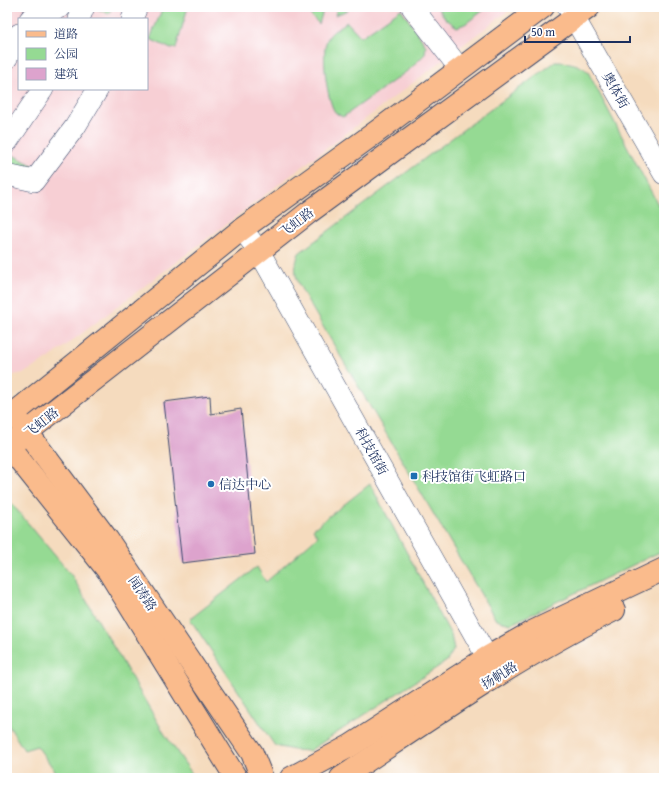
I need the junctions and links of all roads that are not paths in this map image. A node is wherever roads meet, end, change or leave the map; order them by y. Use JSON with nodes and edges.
{"nodes":[{"id":1,"x":61,"y":7,"type":"edge"},
{"id":2,"x":84,"y":7,"type":"edge"},
{"id":3,"x":137,"y":7,"type":"edge"},
{"id":4,"x":412,"y":7,"type":"edge"},
{"id":5,"x":543,"y":7,"type":"edge"},
{"id":6,"x":577,"y":11,"type":"edge"},
{"id":7,"x":33,"y":18,"type":"edge"},
{"id":8,"x":79,"y":18,"type":"edge"},
{"id":9,"x":132,"y":18,"type":"edge"},
{"id":10,"x":18,"y":24,"type":"edge"},
{"id":11,"x":7,"y":29,"type":"edge"},
{"id":12,"x":18,"y":36,"type":"edge"},
{"id":13,"x":7,"y":58,"type":"edge"},
{"id":14,"x":460,"y":69,"type":"junction"},
{"id":15,"x":42,"y":90,"type":"edge"},
{"id":16,"x":97,"y":90,"type":"edge"},
{"id":17,"x":7,"y":142,"type":"edge"},
{"id":18,"x":664,"y":174,"type":"edge"},
{"id":19,"x":7,"y":175,"type":"edge"},
{"id":20,"x":242,"y":229,"type":"junction"},
{"id":21,"x":259,"y":251,"type":"junction"},
{"id":22,"x":9,"y":413,"type":"edge"},
{"id":23,"x":27,"y":433,"type":"junction"},
{"id":24,"x":8,"y":445,"type":"edge"},
{"id":25,"x":664,"y":569,"type":"edge"},
{"id":26,"x":664,"y":586,"type":"edge"},
{"id":27,"x":493,"y":666,"type":"junction"},
{"id":28,"x":236,"y":778,"type":"edge"},
{"id":29,"x":262,"y":778,"type":"edge"},
{"id":30,"x":290,"y":778,"type":"edge"},
{"id":31,"x":341,"y":778,"type":"edge"}],
"edges":[{"from":1,"to":7,"type":"street"},
{"from":2,"to":8,"type":"street"},
{"from":3,"to":9,"type":"street"},
{"from":4,"to":14,"type":"street"},
{"from":5,"to":14,"type":"main road","name":"飞虹路"},
{"from":6,"to":18,"type":"street","name":"奥体街"},
{"from":6,"to":21,"type":"main road","name":"飞虹路"},
{"from":10,"to":11,"type":"street"},
{"from":12,"to":13,"type":"street"},
{"from":14,"to":20,"type":"main road","name":"飞虹路"},
{"from":15,"to":17,"type":"street"},
{"from":16,"to":19,"type":"street"},
{"from":20,"to":21,"type":"street","name":"科技馆街"},
{"from":20,"to":22,"type":"main road","name":"飞虹路"},
{"from":21,"to":23,"type":"main road","name":"飞虹路"},
{"from":21,"to":27,"type":"street","name":"科技馆街"},
{"from":22,"to":23,"type":"main road","name":"闻涛路"},
{"from":23,"to":24,"type":"main road","name":"飞虹路"},
{"from":23,"to":29,"type":"main road","name":"闻涛路"},
{"from":24,"to":28,"type":"main road","name":"闻涛路"},
{"from":25,"to":27,"type":"main road"},
{"from":26,"to":27,"type":"main road","name":"扬帆路"},
{"from":27,"to":30,"type":"main road"},
{"from":27,"to":31,"type":"main road","name":"扬帆路"}]}
